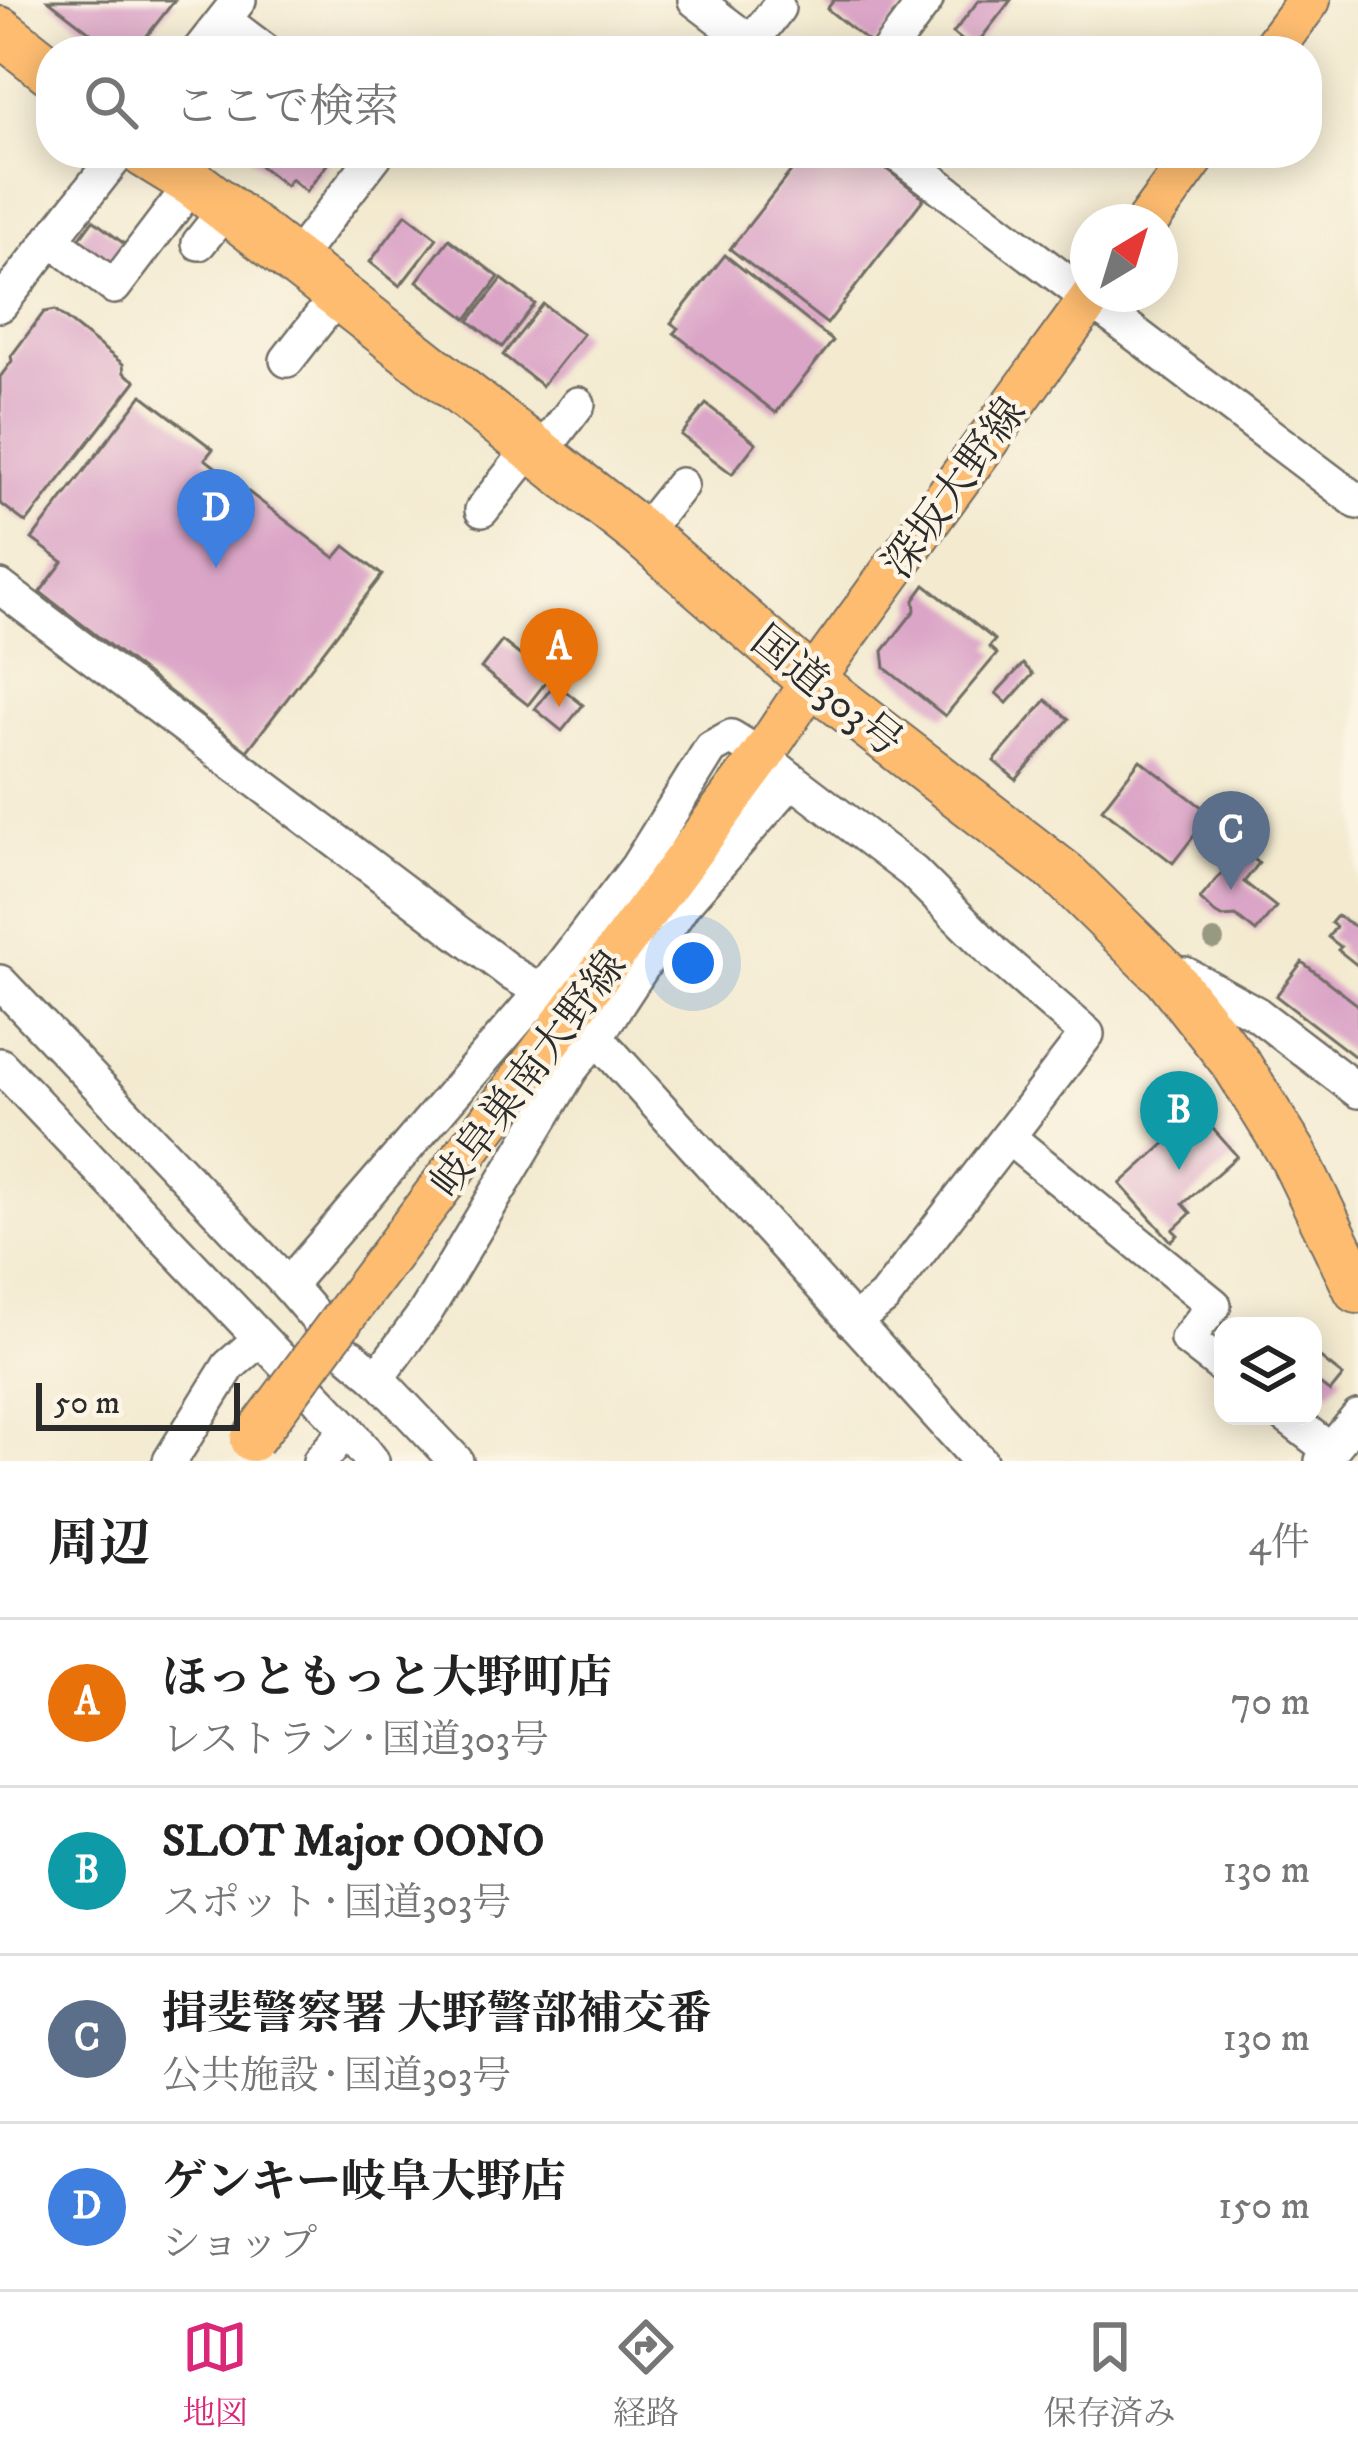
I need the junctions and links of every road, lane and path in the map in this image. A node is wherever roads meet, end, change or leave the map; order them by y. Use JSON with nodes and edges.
{"nodes":[{"id":1,"x":695,"y":0,"type":"edge"},
{"id":2,"x":926,"y":0,"type":"edge"},
{"id":3,"x":1309,"y":0,"type":"edge"},
{"id":4,"x":778,"y":8,"type":"dead end"},
{"id":5,"x":231,"y":10,"type":"edge"},
{"id":6,"x":0,"y":32,"type":"edge"},
{"id":7,"x":211,"y":36,"type":"edge"},
{"id":8,"x":253,"y":36,"type":"edge"},
{"id":9,"x":739,"y":36,"type":"edge"},
{"id":10,"x":758,"y":36,"type":"edge"},
{"id":11,"x":899,"y":36,"type":"edge"},
{"id":12,"x":1282,"y":36,"type":"edge"},
{"id":13,"x":36,"y":60,"type":"edge"},
{"id":14,"x":106,"y":168,"type":"edge"},
{"id":15,"x":162,"y":168,"type":"edge"},
{"id":16,"x":366,"y":168,"type":"edge"},
{"id":17,"x":916,"y":168,"type":"edge"},
{"id":18,"x":1186,"y":168,"type":"edge"},
{"id":19,"x":196,"y":197,"type":"edge"},
{"id":20,"x":1160,"y":204,"type":"edge"},
{"id":21,"x":51,"y":239,"type":"junction"},
{"id":22,"x":295,"y":261,"type":"junction"},
{"id":23,"x":1070,"y":281,"type":"edge"},
{"id":24,"x":17,"y":292,"type":"edge"},
{"id":25,"x":338,"y":295,"type":"junction"},
{"id":26,"x":1081,"y":312,"type":"edge"},
{"id":27,"x":1111,"y":312,"type":"edge"},
{"id":28,"x":287,"y":360,"type":"dead end"},
{"id":29,"x":578,"y":404,"type":"dead end"},
{"id":30,"x":536,"y":450,"type":"junction"},
{"id":31,"x":681,"y":484,"type":"dead end"},
{"id":32,"x":1358,"y":502,"type":"edge"},
{"id":33,"x":482,"y":510,"type":"dead end"},
{"id":34,"x":642,"y":535,"type":"junction"},
{"id":35,"x":0,"y":587,"type":"edge"},
{"id":36,"x":812,"y":681,"type":"junction"},
{"id":37,"x":777,"y":768,"type":"junction"},
{"id":38,"x":0,"y":982,"type":"edge"},
{"id":39,"x":542,"y":991,"type":"junction"},
{"id":40,"x":596,"y":1036,"type":"junction"},
{"id":41,"x":1238,"y":1040,"type":"junction"},
{"id":42,"x":0,"y":1065,"type":"edge"},
{"id":43,"x":1345,"y":1080,"type":"edge"},
{"id":44,"x":1008,"y":1137,"type":"junction"},
{"id":45,"x":288,"y":1285,"type":"junction"},
{"id":46,"x":1358,"y":1289,"type":"edge"},
{"id":47,"x":319,"y":1321,"type":"dead end"},
{"id":48,"x":853,"y":1322,"type":"junction"},
{"id":49,"x":260,"y":1339,"type":"junction"},
{"id":50,"x":351,"y":1356,"type":"dead end"},
{"id":51,"x":1214,"y":1360,"type":"edge"},
{"id":52,"x":377,"y":1378,"type":"junction"},
{"id":53,"x":1358,"y":1417,"type":"edge"},
{"id":54,"x":1295,"y":1425,"type":"edge"},
{"id":55,"x":347,"y":1429,"type":"junction"},
{"id":56,"x":244,"y":1451,"type":"edge"},
{"id":57,"x":1326,"y":1456,"type":"edge"},
{"id":58,"x":170,"y":1461,"type":"edge"},
{"id":59,"x":320,"y":1461,"type":"edge"},
{"id":60,"x":371,"y":1461,"type":"edge"},
{"id":61,"x":456,"y":1461,"type":"edge"},
{"id":62,"x":980,"y":1461,"type":"edge"}],
"edges":[{"from":1,"to":9,"type":"street"},
{"from":2,"to":11,"type":"street"},
{"from":3,"to":12,"type":"main road"},
{"from":4,"to":10,"type":"street"},
{"from":5,"to":7,"type":"street"},
{"from":5,"to":8,"type":"street"},
{"from":6,"to":13,"type":"highway"},
{"from":14,"to":21,"type":"street"},
{"from":15,"to":19,"type":"highway","name":"国道303号"},
{"from":16,"to":22,"type":"street"},
{"from":17,"to":23,"type":"street"},
{"from":18,"to":20,"type":"main road"},
{"from":19,"to":21,"type":"street"},
{"from":19,"to":22,"type":"highway","name":"国道303号"},
{"from":21,"to":24,"type":"street"},
{"from":22,"to":25,"type":"highway","name":"国道303号"},
{"from":25,"to":28,"type":"street"},
{"from":25,"to":30,"type":"highway","name":"国道303号"},
{"from":26,"to":36,"type":"main road","name":"深坂大野線"},
{"from":27,"to":32,"type":"street"},
{"from":29,"to":30,"type":"street"},
{"from":30,"to":33,"type":"street"},
{"from":30,"to":34,"type":"highway","name":"国道303号"},
{"from":31,"to":34,"type":"street"},
{"from":34,"to":36,"type":"highway","name":"国道303号"},
{"from":35,"to":39,"type":"street"},
{"from":36,"to":37,"type":"main road","name":"岐阜巣南大野線"},
{"from":36,"to":41,"type":"highway","name":"国道303号"},
{"from":37,"to":39,"type":"street"},
{"from":37,"to":40,"type":"street"},
{"from":37,"to":44,"type":"street"},
{"from":37,"to":56,"type":"main road","name":"岐阜巣南大野線","bridge":true},
{"from":38,"to":45,"type":"street"},
{"from":39,"to":45,"type":"street"},
{"from":40,"to":48,"type":"street"},
{"from":40,"to":52,"type":"street"},
{"from":41,"to":43,"type":"street"},
{"from":41,"to":43,"type":"street"},
{"from":41,"to":46,"type":"highway","name":"国道303号"},
{"from":42,"to":49,"type":"street"},
{"from":44,"to":48,"type":"street"},
{"from":44,"to":51,"type":"street"},
{"from":45,"to":47,"type":"street"},
{"from":48,"to":62,"type":"street"},
{"from":49,"to":55,"type":"street"},
{"from":49,"to":58,"type":"street"},
{"from":50,"to":52,"type":"street"},
{"from":52,"to":61,"type":"street"},
{"from":53,"to":57,"type":"street"},
{"from":54,"to":57,"type":"street"},
{"from":55,"to":59,"type":"street"},
{"from":55,"to":60,"type":"street"}]}
